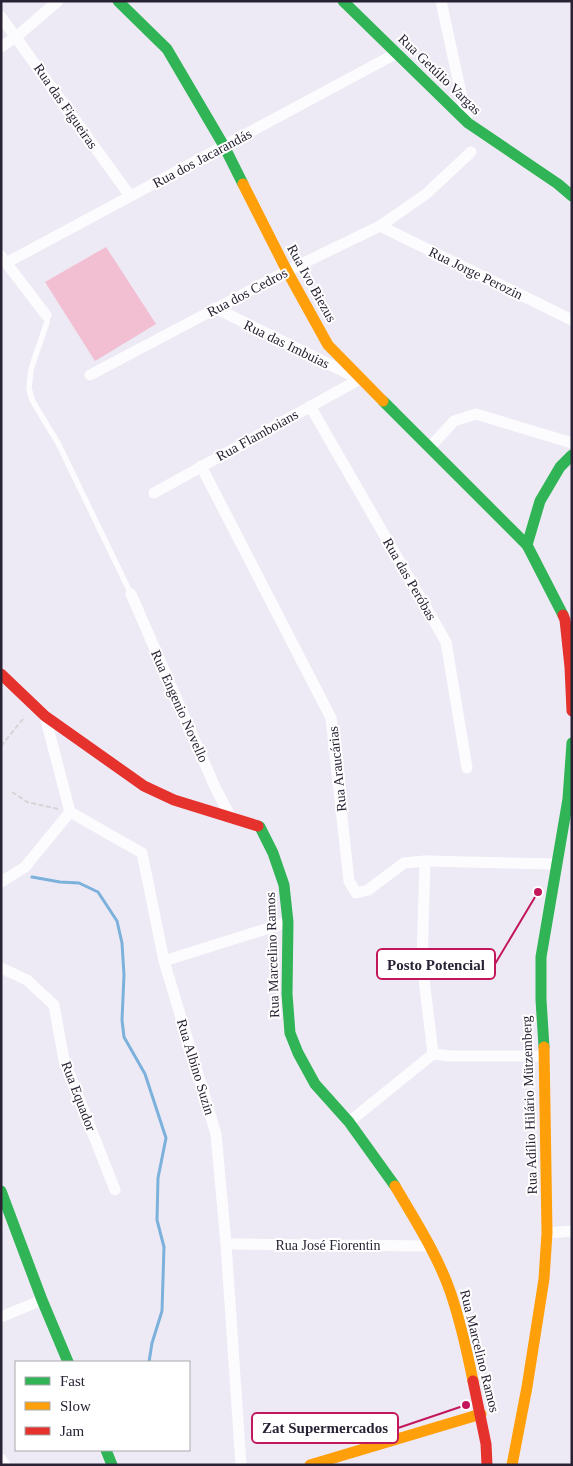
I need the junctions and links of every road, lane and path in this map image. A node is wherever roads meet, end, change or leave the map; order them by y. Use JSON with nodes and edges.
{"nodes":[{"id":1,"x":58,"y":1,"type":"edge"},
{"id":2,"x":118,"y":1,"type":"edge"},
{"id":3,"x":343,"y":1,"type":"edge"},
{"id":4,"x":440,"y":1,"type":"edge"},
{"id":5,"x":1,"y":17,"type":"edge"},
{"id":6,"x":16,"y":37,"type":"junction"},
{"id":7,"x":1,"y":47,"type":"edge"},
{"id":8,"x":397,"y":53,"type":"junction"},
{"id":9,"x":468,"y":123,"type":"junction"},
{"id":10,"x":224,"y":146,"type":"junction"},
{"id":11,"x":472,"y":152,"type":"dead end"},
{"id":12,"x":130,"y":196,"type":"junction"},
{"id":13,"x":572,"y":196,"type":"edge"},
{"id":14,"x":380,"y":226,"type":"junction"},
{"id":15,"x":4,"y":259,"type":"edge"},
{"id":16,"x":287,"y":271,"type":"junction"},
{"id":17,"x":215,"y":308,"type":"junction"},
{"id":18,"x":46,"y":315,"type":"joint"},
{"id":19,"x":572,"y":320,"type":"edge"},
{"id":20,"x":90,"y":375,"type":"dead end"},
{"id":21,"x":360,"y":379,"type":"junction"},
{"id":22,"x":310,"y":406,"type":"junction"},
{"id":23,"x":572,"y":443,"type":"edge"},
{"id":24,"x":430,"y":447,"type":"junction"},
{"id":25,"x":572,"y":456,"type":"edge"},
{"id":26,"x":201,"y":466,"type":"junction"},
{"id":27,"x":154,"y":493,"type":"dead end"},
{"id":28,"x":527,"y":545,"type":"junction"},
{"id":29,"x":131,"y":594,"type":"joint"},
{"id":30,"x":1,"y":674,"type":"edge"},
{"id":31,"x":26,"y":710,"type":"dead end"},
{"id":32,"x":572,"y":711,"type":"edge"},
{"id":33,"x":45,"y":716,"type":"junction"},
{"id":34,"x":572,"y":743,"type":"edge"},
{"id":35,"x":1,"y":746,"type":"edge"},
{"id":36,"x":467,"y":768,"type":"dead end"},
{"id":37,"x":12,"y":792,"type":"dead end"},
{"id":38,"x":570,"y":799,"type":"edge"},
{"id":39,"x":70,"y":812,"type":"junction"},
{"id":40,"x":231,"y":818,"type":"junction"},
{"id":41,"x":425,"y":861,"type":"junction"},
{"id":42,"x":556,"y":864,"type":"junction"},
{"id":43,"x":1,"y":882,"type":"edge"},
{"id":44,"x":288,"y":922,"type":"junction"},
{"id":45,"x":164,"y":961,"type":"junction"},
{"id":46,"x":1,"y":968,"type":"edge"},
{"id":47,"x":433,"y":1054,"type":"junction"},
{"id":48,"x":544,"y":1056,"type":"junction"},
{"id":49,"x":349,"y":1122,"type":"junction"},
{"id":50,"x":115,"y":1190,"type":"dead end"},
{"id":51,"x":1,"y":1191,"type":"edge"},
{"id":52,"x":572,"y":1231,"type":"edge"},
{"id":53,"x":547,"y":1233,"type":"junction"},
{"id":54,"x":226,"y":1244,"type":"junction"},
{"id":55,"x":430,"y":1246,"type":"junction"},
{"id":56,"x":42,"y":1300,"type":"junction"},
{"id":57,"x":1,"y":1317,"type":"edge"},
{"id":58,"x":68,"y":1361,"type":"edge"},
{"id":59,"x":481,"y":1414,"type":"junction"},
{"id":60,"x":106,"y":1451,"type":"edge"},
{"id":61,"x":1,"y":1459,"type":"edge"},
{"id":62,"x":486,"y":1463,"type":"edge"},
{"id":63,"x":5,"y":1465,"type":"edge"},
{"id":64,"x":112,"y":1465,"type":"edge"},
{"id":65,"x":242,"y":1465,"type":"edge"},
{"id":66,"x":310,"y":1465,"type":"edge"},
{"id":67,"x":512,"y":1465,"type":"edge"}],
"edges":[{"from":1,"to":6,"type":"street"},
{"from":2,"to":10,"type":"main road","name":"Rua Ivo Biezus"},
{"from":3,"to":8,"type":"main road","name":"Rua Getúlio Vargas"},
{"from":4,"to":9,"type":"street"},
{"from":5,"to":6,"type":"street","name":"Rua das Figueiras"},
{"from":6,"to":7,"type":"street"},
{"from":6,"to":12,"type":"street","name":"Rua das Figueiras"},
{"from":8,"to":9,"type":"main road","name":"Rua Getúlio Vargas"},
{"from":8,"to":10,"type":"street","name":"Rua dos Jacarandás"},
{"from":9,"to":13,"type":"main road","name":"Rua Getúlio Vargas"},
{"from":10,"to":12,"type":"street","name":"Rua dos Jacarandás"},
{"from":10,"to":16,"type":"main road","name":"Rua Ivo Biezus"},
{"from":11,"to":14,"type":"street","name":"Rua dos Cedros"},
{"from":12,"to":15,"type":"street","name":"Rua dos Jacarandás"},
{"from":14,"to":16,"type":"street","name":"Rua dos Cedros"},
{"from":14,"to":19,"type":"street","name":"Rua Jorge Perozin"},
{"from":15,"to":18,"type":"street"},
{"from":16,"to":17,"type":"street","name":"Rua dos Cedros"},
{"from":16,"to":21,"type":"main road","name":"Rua Ivo Biezus"},
{"from":17,"to":20,"type":"street","name":"Rua dos Cedros"},
{"from":17,"to":21,"type":"street","name":"Rua das Imbuias"},
{"from":18,"to":29,"type":"lane"},
{"from":21,"to":22,"type":"street","name":"Rua Flamboians"},
{"from":21,"to":24,"type":"main road","name":"Rua Ivo Biezus"},
{"from":22,"to":26,"type":"street","name":"Rua Flamboians"},
{"from":22,"to":36,"type":"street","name":"Rua das Peróbas"},
{"from":23,"to":24,"type":"street"},
{"from":24,"to":28,"type":"main road","name":"Rua Ivo Biezus"},
{"from":25,"to":28,"type":"main road"},
{"from":26,"to":27,"type":"street","name":"Rua Flamboians"},
{"from":26,"to":41,"type":"street","name":"Rua Araucárias"},
{"from":28,"to":32,"type":"main road"},
{"from":29,"to":40,"type":"street","name":"Rua Engenio Novello"},
{"from":30,"to":33,"type":"main road","name":"Rua Marcelino Ramos"},
{"from":31,"to":35,"type":"path"},
{"from":33,"to":39,"type":"street"},
{"from":33,"to":40,"type":"main road","name":"Rua Marcelino Ramos"},
{"from":34,"to":38,"type":"main road","name":"Rua Adílio Hilário Mützemberg"},
{"from":37,"to":39,"type":"path"},
{"from":38,"to":42,"type":"main road","name":"Rua Adílio Hilário Mützemberg"},
{"from":39,"to":43,"type":"street"},
{"from":39,"to":45,"type":"street","name":"Rua Albino Suzin"},
{"from":40,"to":44,"type":"main road","name":"Rua Marcelino Ramos"},
{"from":41,"to":42,"type":"street","name":"Rua Araucárias"},
{"from":41,"to":47,"type":"street"},
{"from":42,"to":48,"type":"main road","name":"Rua Adílio Hilário Mützemberg"},
{"from":44,"to":45,"type":"street"},
{"from":44,"to":49,"type":"main road","name":"Rua Marcelino Ramos"},
{"from":45,"to":54,"type":"street","name":"Rua Albino Suzin"},
{"from":46,"to":50,"type":"street","name":"Rua Equador"},
{"from":47,"to":48,"type":"street"},
{"from":47,"to":49,"type":"street"},
{"from":48,"to":53,"type":"main road","name":"Rua Adílio Hilário Mützemberg"},
{"from":49,"to":55,"type":"main road","name":"Rua Marcelino Ramos"},
{"from":51,"to":56,"type":"main road"},
{"from":52,"to":53,"type":"street"},
{"from":53,"to":67,"type":"main road","name":"Rua Adílio Hilário Mützemberg"},
{"from":54,"to":55,"type":"street","name":"Rua José Fiorentin"},
{"from":54,"to":65,"type":"street","name":"Rua Albino Suzin"},
{"from":55,"to":59,"type":"main road","name":"Rua Marcelino Ramos"},
{"from":56,"to":57,"type":"street"},
{"from":56,"to":58,"type":"main road"},
{"from":59,"to":62,"type":"main road","name":"Rua Marcelino Ramos"},
{"from":59,"to":66,"type":"main road"},
{"from":60,"to":64,"type":"main road"},
{"from":61,"to":63,"type":"street"}]}
